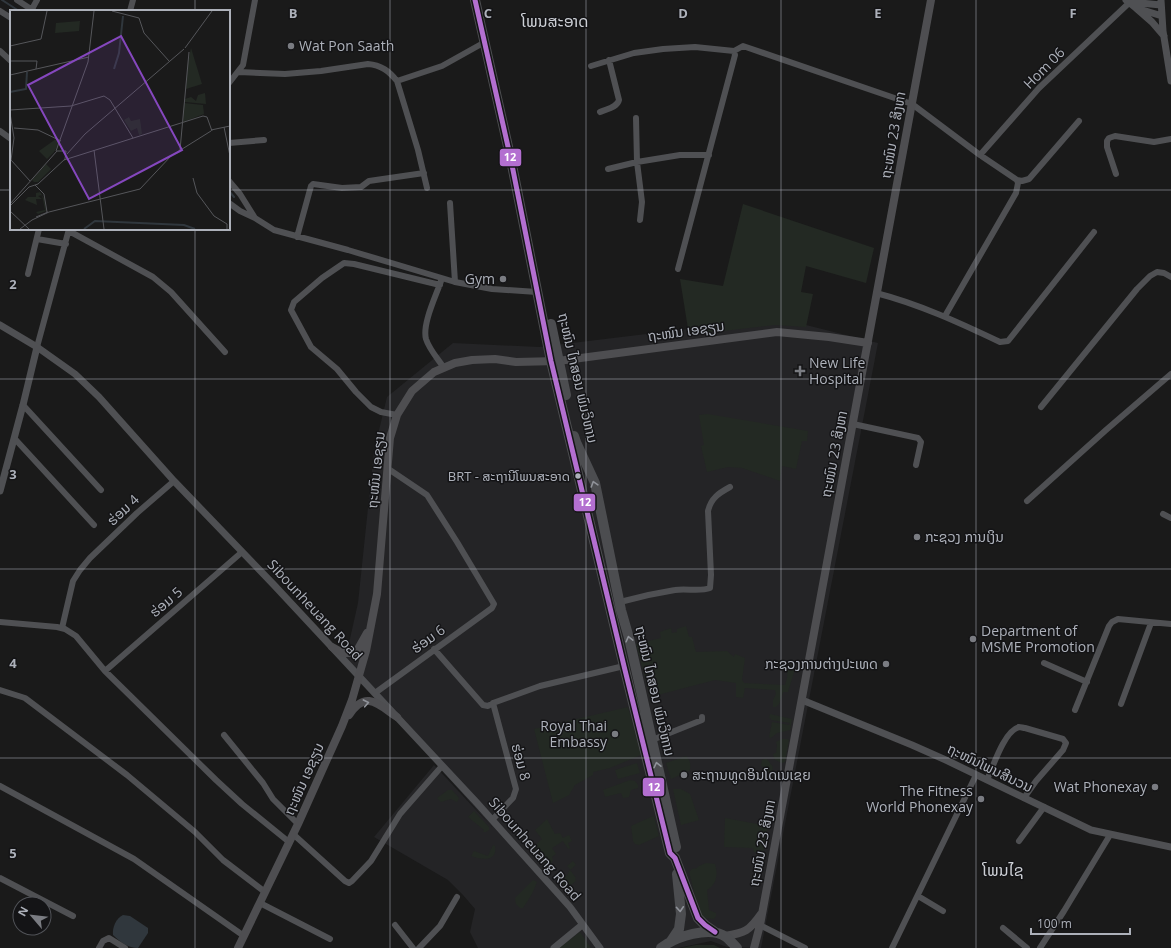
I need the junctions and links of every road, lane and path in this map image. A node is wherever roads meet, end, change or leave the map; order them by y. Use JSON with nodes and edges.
{"nodes":[{"id":1,"x":17,"y":0,"type":"edge"},
{"id":2,"x":37,"y":0,"type":"edge"},
{"id":3,"x":133,"y":0,"type":"edge"},
{"id":4,"x":254,"y":0,"type":"edge"},
{"id":5,"x":475,"y":0,"type":"edge"},
{"id":6,"x":480,"y":0,"type":"edge"},
{"id":7,"x":931,"y":0,"type":"edge"},
{"id":8,"x":1128,"y":1,"type":"edge"},
{"id":9,"x":1161,"y":3,"type":"edge"},
{"id":10,"x":1136,"y":8,"type":"junction"},
{"id":11,"x":33,"y":10,"type":"edge"},
{"id":12,"x":130,"y":10,"type":"edge"},
{"id":13,"x":0,"y":11,"type":"edge"},
{"id":14,"x":1162,"y":16,"type":"junction"},
{"id":15,"x":10,"y":17,"type":"edge"},
{"id":16,"x":1164,"y":37,"type":"junction"},
{"id":17,"x":485,"y":42,"type":"junction"},
{"id":18,"x":0,"y":51,"type":"edge"},
{"id":19,"x":734,"y":51,"type":"junction"},
{"id":20,"x":10,"y":59,"type":"edge"},
{"id":21,"x":609,"y":60,"type":"junction"},
{"id":22,"x":1170,"y":64,"type":"edge"},
{"id":23,"x":591,"y":66,"type":"dead end"},
{"id":24,"x":239,"y":72,"type":"junction"},
{"id":25,"x":1171,"y":81,"type":"edge"},
{"id":26,"x":230,"y":82,"type":"edge"},
{"id":27,"x":397,"y":82,"type":"junction"},
{"id":28,"x":912,"y":104,"type":"junction"},
{"id":29,"x":600,"y":112,"type":"dead end"},
{"id":30,"x":636,"y":118,"type":"dead end"},
{"id":31,"x":1079,"y":121,"type":"dead end"},
{"id":32,"x":0,"y":131,"type":"edge"},
{"id":33,"x":10,"y":138,"type":"edge"},
{"id":34,"x":264,"y":140,"type":"dead end"},
{"id":35,"x":1171,"y":140,"type":"edge"},
{"id":36,"x":230,"y":143,"type":"edge"},
{"id":37,"x":709,"y":155,"type":"junction"},
{"id":38,"x":980,"y":155,"type":"junction"},
{"id":39,"x":637,"y":162,"type":"junction"},
{"id":40,"x":608,"y":169,"type":"dead end"},
{"id":41,"x":424,"y":173,"type":"junction"},
{"id":42,"x":1116,"y":174,"type":"dead end"},
{"id":43,"x":1017,"y":180,"type":"junction"},
{"id":44,"x":230,"y":182,"type":"edge"},
{"id":45,"x":427,"y":188,"type":"dead end"},
{"id":46,"x":450,"y":203,"type":"dead end"},
{"id":47,"x":230,"y":204,"type":"edge"},
{"id":48,"x":255,"y":218,"type":"junction"},
{"id":49,"x":640,"y":220,"type":"dead end"},
{"id":50,"x":39,"y":230,"type":"edge"},
{"id":51,"x":69,"y":230,"type":"edge"},
{"id":52,"x":1094,"y":232,"type":"dead end"},
{"id":53,"x":297,"y":237,"type":"junction"},
{"id":54,"x":37,"y":239,"type":"junction"},
{"id":55,"x":66,"y":244,"type":"junction"},
{"id":56,"x":678,"y":269,"type":"dead end"},
{"id":57,"x":28,"y":274,"type":"dead end"},
{"id":58,"x":1171,"y":277,"type":"edge"},
{"id":59,"x":442,"y":278,"type":"junction"},
{"id":60,"x":455,"y":282,"type":"junction"},
{"id":61,"x":440,"y":285,"type":"junction"},
{"id":62,"x":537,"y":292,"type":"junction"},
{"id":63,"x":876,"y":293,"type":"junction"},
{"id":64,"x":945,"y":316,"type":"junction"},
{"id":65,"x":0,"y":324,"type":"edge"},
{"id":66,"x":868,"y":342,"type":"junction"},
{"id":67,"x":37,"y":347,"type":"junction"},
{"id":68,"x":226,"y":352,"type":"dead end"},
{"id":69,"x":554,"y":361,"type":"junction"},
{"id":70,"x":444,"y":368,"type":"junction"},
{"id":71,"x":1171,"y":374,"type":"edge"},
{"id":72,"x":23,"y":405,"type":"junction"},
{"id":73,"x":1041,"y":407,"type":"dead end"},
{"id":74,"x":397,"y":415,"type":"junction"},
{"id":75,"x":853,"y":424,"type":"junction"},
{"id":76,"x":15,"y":439,"type":"junction"},
{"id":77,"x":916,"y":466,"type":"dead end"},
{"id":78,"x":388,"y":468,"type":"junction"},
{"id":79,"x":174,"y":481,"type":"junction"},
{"id":80,"x":730,"y":487,"type":"dead end"},
{"id":81,"x":102,"y":490,"type":"dead end"},
{"id":82,"x":0,"y":491,"type":"edge"},
{"id":83,"x":1027,"y":501,"type":"dead end"},
{"id":84,"x":1163,"y":514,"type":"dead end"},
{"id":85,"x":1171,"y":518,"type":"edge"},
{"id":86,"x":94,"y":525,"type":"dead end"},
{"id":87,"x":242,"y":552,"type":"junction"},
{"id":88,"x":620,"y":602,"type":"junction"},
{"id":89,"x":373,"y":621,"type":"junction"},
{"id":90,"x":0,"y":622,"type":"edge"},
{"id":91,"x":1151,"y":622,"type":"junction"},
{"id":92,"x":1171,"y":624,"type":"edge"},
{"id":93,"x":62,"y":628,"type":"junction"},
{"id":94,"x":332,"y":647,"type":"junction"},
{"id":95,"x":434,"y":649,"type":"junction"},
{"id":96,"x":1044,"y":663,"type":"dead end"},
{"id":97,"x":624,"y":666,"type":"junction"},
{"id":98,"x":105,"y":671,"type":"junction"},
{"id":99,"x":359,"y":676,"type":"junction"},
{"id":100,"x":1087,"y":682,"type":"junction"},
{"id":101,"x":0,"y":690,"type":"edge"},
{"id":102,"x":375,"y":693,"type":"junction"},
{"id":103,"x":802,"y":700,"type":"junction"},
{"id":104,"x":493,"y":703,"type":"junction"},
{"id":105,"x":1121,"y":704,"type":"dead end"},
{"id":106,"x":1075,"y":710,"type":"dead end"},
{"id":107,"x":397,"y":717,"type":"junction"},
{"id":108,"x":702,"y":717,"type":"dead end"},
{"id":109,"x":342,"y":726,"type":"junction"},
{"id":110,"x":224,"y":735,"type":"dead end"},
{"id":111,"x":652,"y":740,"type":"junction"},
{"id":112,"x":442,"y":766,"type":"junction"},
{"id":113,"x":976,"y":775,"type":"junction"},
{"id":114,"x":987,"y":780,"type":"junction"},
{"id":115,"x":0,"y":786,"type":"edge"},
{"id":116,"x":1024,"y":798,"type":"junction"},
{"id":117,"x":662,"y":802,"type":"junction"},
{"id":118,"x":1044,"y":807,"type":"junction"},
{"id":119,"x":492,"y":820,"type":"junction"},
{"id":120,"x":298,"y":824,"type":"junction"},
{"id":121,"x":1110,"y":835,"type":"junction"},
{"id":122,"x":291,"y":838,"type":"junction"},
{"id":123,"x":1019,"y":841,"type":"dead end"},
{"id":124,"x":1171,"y":847,"type":"edge"},
{"id":125,"x":676,"y":858,"type":"junction"},
{"id":126,"x":0,"y":878,"type":"edge"},
{"id":127,"x":265,"y":892,"type":"junction"},
{"id":128,"x":918,"y":896,"type":"junction"},
{"id":129,"x":457,"y":897,"type":"dead end"},
{"id":130,"x":260,"y":903,"type":"junction"},
{"id":131,"x":943,"y":911,"type":"dead end"},
{"id":132,"x":762,"y":912,"type":"junction"},
{"id":133,"x":73,"y":916,"type":"dead end"},
{"id":134,"x":395,"y":925,"type":"dead end"},
{"id":135,"x":582,"y":925,"type":"junction"},
{"id":136,"x":760,"y":925,"type":"junction"},
{"id":137,"x":1003,"y":928,"type":"dead end"},
{"id":138,"x":715,"y":932,"type":"junction"},
{"id":139,"x":244,"y":936,"type":"junction"},
{"id":140,"x":592,"y":936,"type":"junction"},
{"id":141,"x":725,"y":936,"type":"junction"},
{"id":142,"x":330,"y":939,"type":"dead end"},
{"id":143,"x":663,"y":946,"type":"edge"},
{"id":144,"x":99,"y":948,"type":"edge"},
{"id":145,"x":125,"y":948,"type":"edge"},
{"id":146,"x":238,"y":948,"type":"edge"},
{"id":147,"x":413,"y":948,"type":"edge"},
{"id":148,"x":419,"y":948,"type":"edge"},
{"id":149,"x":554,"y":948,"type":"edge"},
{"id":150,"x":600,"y":948,"type":"edge"},
{"id":151,"x":606,"y":948,"type":"edge"},
{"id":152,"x":737,"y":948,"type":"edge"},
{"id":153,"x":754,"y":948,"type":"edge"},
{"id":154,"x":805,"y":948,"type":"edge"},
{"id":155,"x":892,"y":948,"type":"edge"},
{"id":156,"x":1027,"y":948,"type":"edge"},
{"id":157,"x":1040,"y":948,"type":"edge"}],
"edges":[{"from":1,"to":11,"type":"street"},
{"from":2,"to":11,"type":"street"},
{"from":3,"to":12,"type":"street"},
{"from":4,"to":24,"type":"street"},
{"from":5,"to":17,"type":"highway","name":"ຖະໜົນ ໄກສອນ ພົມວິຫານ"},
{"from":6,"to":69,"type":"highway","name":"ຖະໜົນ ໄກສອນ ພົມວິຫານ"},
{"from":7,"to":28,"type":"main road","name":"ຖະໜົນ 23 ສິງຫາ"},
{"from":8,"to":9,"type":"street"},
{"from":8,"to":10,"type":"street"},
{"from":8,"to":38,"type":"street","name":"Hom 06"},
{"from":9,"to":14,"type":"street"},
{"from":10,"to":14,"type":"street"},
{"from":10,"to":16,"type":"street"},
{"from":13,"to":15,"type":"street"},
{"from":14,"to":16,"type":"street"},
{"from":16,"to":22,"type":"street"},
{"from":17,"to":27,"type":"street"},
{"from":17,"to":62,"type":"highway","name":"ຖະໜົນ ໄກສອນ ພົມວິຫານ"},
{"from":18,"to":20,"type":"street"},
{"from":19,"to":21,"type":"street"},
{"from":19,"to":28,"type":"street"},
{"from":19,"to":37,"type":"street"},
{"from":21,"to":23,"type":"street"},
{"from":21,"to":29,"type":"street"},
{"from":22,"to":25,"type":"street"},
{"from":24,"to":26,"type":"street"},
{"from":24,"to":27,"type":"street"},
{"from":27,"to":41,"type":"street"},
{"from":28,"to":38,"type":"street"},
{"from":28,"to":63,"type":"main road","name":"ຖະໜົນ 23 ສິງຫາ"},
{"from":30,"to":39,"type":"street"},
{"from":31,"to":43,"type":"street"},
{"from":32,"to":33,"type":"street"},
{"from":34,"to":36,"type":"street"},
{"from":35,"to":42,"type":"street"},
{"from":37,"to":39,"type":"street"},
{"from":37,"to":56,"type":"street"},
{"from":38,"to":43,"type":"street"},
{"from":39,"to":40,"type":"street"},
{"from":39,"to":49,"type":"street"},
{"from":41,"to":45,"type":"street"},
{"from":41,"to":53,"type":"street"},
{"from":43,"to":64,"type":"street"},
{"from":44,"to":48,"type":"street"},
{"from":46,"to":60,"type":"street"},
{"from":47,"to":48,"type":"street"},
{"from":48,"to":53,"type":"street"},
{"from":50,"to":54,"type":"street"},
{"from":51,"to":55,"type":"street"},
{"from":51,"to":68,"type":"street"},
{"from":52,"to":64,"type":"street"},
{"from":53,"to":59,"type":"street"},
{"from":54,"to":55,"type":"street"},
{"from":54,"to":57,"type":"street"},
{"from":55,"to":67,"type":"street"},
{"from":58,"to":73,"type":"street"},
{"from":59,"to":60,"type":"street"},
{"from":59,"to":61,"type":"street"},
{"from":60,"to":62,"type":"street"},
{"from":61,"to":70,"type":"street"},
{"from":61,"to":74,"type":"street"},
{"from":62,"to":69,"type":"highway","name":"ຖະໜົນ ໄກສອນ ພົມວິຫານ"},
{"from":63,"to":64,"type":"street"},
{"from":63,"to":66,"type":"main road","name":"ຖະໜົນ 23 ສິງຫາ"},
{"from":65,"to":67,"type":"street","name":"Sibounheuang Road"},
{"from":66,"to":69,"type":"main road","name":"ຖະໜົນ ເອຊຽນ"},
{"from":66,"to":75,"type":"main road","name":"ຖະໜົນ 23 ສິງຫາ"},
{"from":67,"to":72,"type":"street"},
{"from":67,"to":79,"type":"street","name":"Sibounheuang Road"},
{"from":69,"to":70,"type":"main road","name":"ຖະໜົນ ເອຊຽນ"},
{"from":88,"to":69,"type":"highway","name":"ຖະໜົນ ໄກສອນ ພົມວິຫານ","one_way":true},
{"from":69,"to":97,"type":"highway","name":"ຖະໜົນ ໄກສອນ ພົມວິຫານ"},
{"from":70,"to":74,"type":"main road","name":"ຖະໜົນ ເອຊຽນ"},
{"from":71,"to":83,"type":"street"},
{"from":72,"to":76,"type":"street"},
{"from":72,"to":81,"type":"street"},
{"from":74,"to":78,"type":"main road","name":"ຖະໜົນ ເອຊຽນ"},
{"from":75,"to":77,"type":"street"},
{"from":75,"to":103,"type":"main road","name":"ຖະໜົນ 23 ສິງຫາ"},
{"from":76,"to":82,"type":"street"},
{"from":76,"to":86,"type":"street"},
{"from":78,"to":89,"type":"main road","name":"ຖະໜົນ ເອຊຽນ"},
{"from":78,"to":95,"type":"street","name":"ຮ່ອມ 6"},
{"from":79,"to":87,"type":"street","name":"Sibounheuang Road"},
{"from":79,"to":93,"type":"street","name":"ຮ່ອມ 4"},
{"from":80,"to":88,"type":"street"},
{"from":84,"to":85,"type":"street"},
{"from":87,"to":94,"type":"street","name":"Sibounheuang Road"},
{"from":87,"to":98,"type":"street","name":"ຮ່ອມ 5"},
{"from":111,"to":88,"type":"highway","name":"ຖະໜົນ ໄກສອນ ພົມວິຫານ","one_way":true},
{"from":89,"to":94,"type":"main road"},
{"from":89,"to":99,"type":"main road","name":"ຖະໜົນ ເອຊຽນ"},
{"from":90,"to":93,"type":"street"},
{"from":91,"to":92,"type":"street"},
{"from":91,"to":100,"type":"street"},
{"from":91,"to":105,"type":"street"},
{"from":93,"to":98,"type":"street"},
{"from":94,"to":99,"type":"street","name":"Sibounheuang Road"},
{"from":95,"to":102,"type":"street","name":"ຮ່ອມ 6"},
{"from":95,"to":104,"type":"street"},
{"from":96,"to":100,"type":"street"},
{"from":97,"to":104,"type":"street"},
{"from":97,"to":117,"type":"highway","name":"ຖະໜົນ ໄກສອນ ພົມວິຫານ"},
{"from":98,"to":122,"type":"street"},
{"from":99,"to":102,"type":"street","name":"Sibounheuang Road"},
{"from":99,"to":109,"type":"main road","name":"ຖະໜົນ ເອຊຽນ"},
{"from":100,"to":106,"type":"street"},
{"from":101,"to":127,"type":"street"},
{"from":102,"to":107,"type":"street","name":"Sibounheuang Road"},
{"from":103,"to":113,"type":"street","name":"ຖະໜົນໂພນສີນວນ"},
{"from":103,"to":132,"type":"main road","name":"ຖະໜົນ 23 ສິງຫາ"},
{"from":104,"to":119,"type":"street","name":"ຮ່ອມ 8"},
{"from":109,"to":107,"type":"main road","one_way":true},
{"from":107,"to":112,"type":"street","name":"Sibounheuang Road"},
{"from":108,"to":111,"type":"street"},
{"from":109,"to":120,"type":"main road","name":"ຖະໜົນ ເອຊຽນ"},
{"from":110,"to":120,"type":"street"},
{"from":117,"to":111,"type":"highway","name":"ຖະໜົນ ໄກສອນ ພົມວິຫານ","one_way":true},
{"from":112,"to":119,"type":"street","name":"Sibounheuang Road"},
{"from":112,"to":122,"type":"street"},
{"from":113,"to":114,"type":"street","name":"ຖະໜົນໂພນສີນວນ"},
{"from":113,"to":128,"type":"street"},
{"from":114,"to":116,"type":"street","name":"ຖະໜົນໂພນສີນວນ"},
{"from":114,"to":116,"type":"street"},
{"from":115,"to":139,"type":"street"},
{"from":116,"to":118,"type":"street","name":"ຖະໜົນໂພນສີນວນ"},
{"from":117,"to":125,"type":"highway","name":"ຖະໜົນ ໄກສອນ ພົມວິຫານ"},
{"from":118,"to":121,"type":"street","name":"ຖະໜົນໂພນສີນວນ"},
{"from":118,"to":123,"type":"street"},
{"from":119,"to":135,"type":"street","name":"Sibounheuang Road"},
{"from":120,"to":122,"type":"main road","name":"ຖະໜົນ ເອຊຽນ"},
{"from":121,"to":124,"type":"street","name":"ຖະໜົນໂພນສີນວນ"},
{"from":121,"to":157,"type":"street"},
{"from":122,"to":127,"type":"main road","name":"ຖະໜົນ ເອຊຽນ"},
{"from":125,"to":138,"type":"highway"},
{"from":125,"to":143,"type":"highway","one_way":true},
{"from":126,"to":133,"type":"street"},
{"from":127,"to":130,"type":"main road","name":"ຖະໜົນ ເອຊຽນ"},
{"from":128,"to":131,"type":"street"},
{"from":128,"to":155,"type":"street"},
{"from":129,"to":148,"type":"street"},
{"from":130,"to":139,"type":"main road","name":"ຖະໜົນ ເອຊຽນ"},
{"from":130,"to":142,"type":"street"},
{"from":132,"to":136,"type":"main road","name":"ຖະໜົນ 23 ສິງຫາ"},
{"from":132,"to":141,"type":"main road","name":"ຖະໜົນ 23 ສິງຫາ"},
{"from":134,"to":147,"type":"street"},
{"from":135,"to":140,"type":"street","name":"Sibounheuang Road"},
{"from":135,"to":149,"type":"street"},
{"from":136,"to":153,"type":"main road","name":"ຖະໜົນ 23 ສິງຫາ"},
{"from":136,"to":154,"type":"street"},
{"from":137,"to":156,"type":"street"},
{"from":138,"to":141,"type":"highway"},
{"from":138,"to":143,"type":"highway"},
{"from":139,"to":146,"type":"main road","name":"ຖະໜົນ ເອຊຽນ"},
{"from":140,"to":150,"type":"street","name":"Sibounheuang Road"},
{"from":140,"to":151,"type":"street","name":"Sibounheuang Road"},
{"from":141,"to":152,"type":"highway"},
{"from":144,"to":145,"type":"street"}]}
